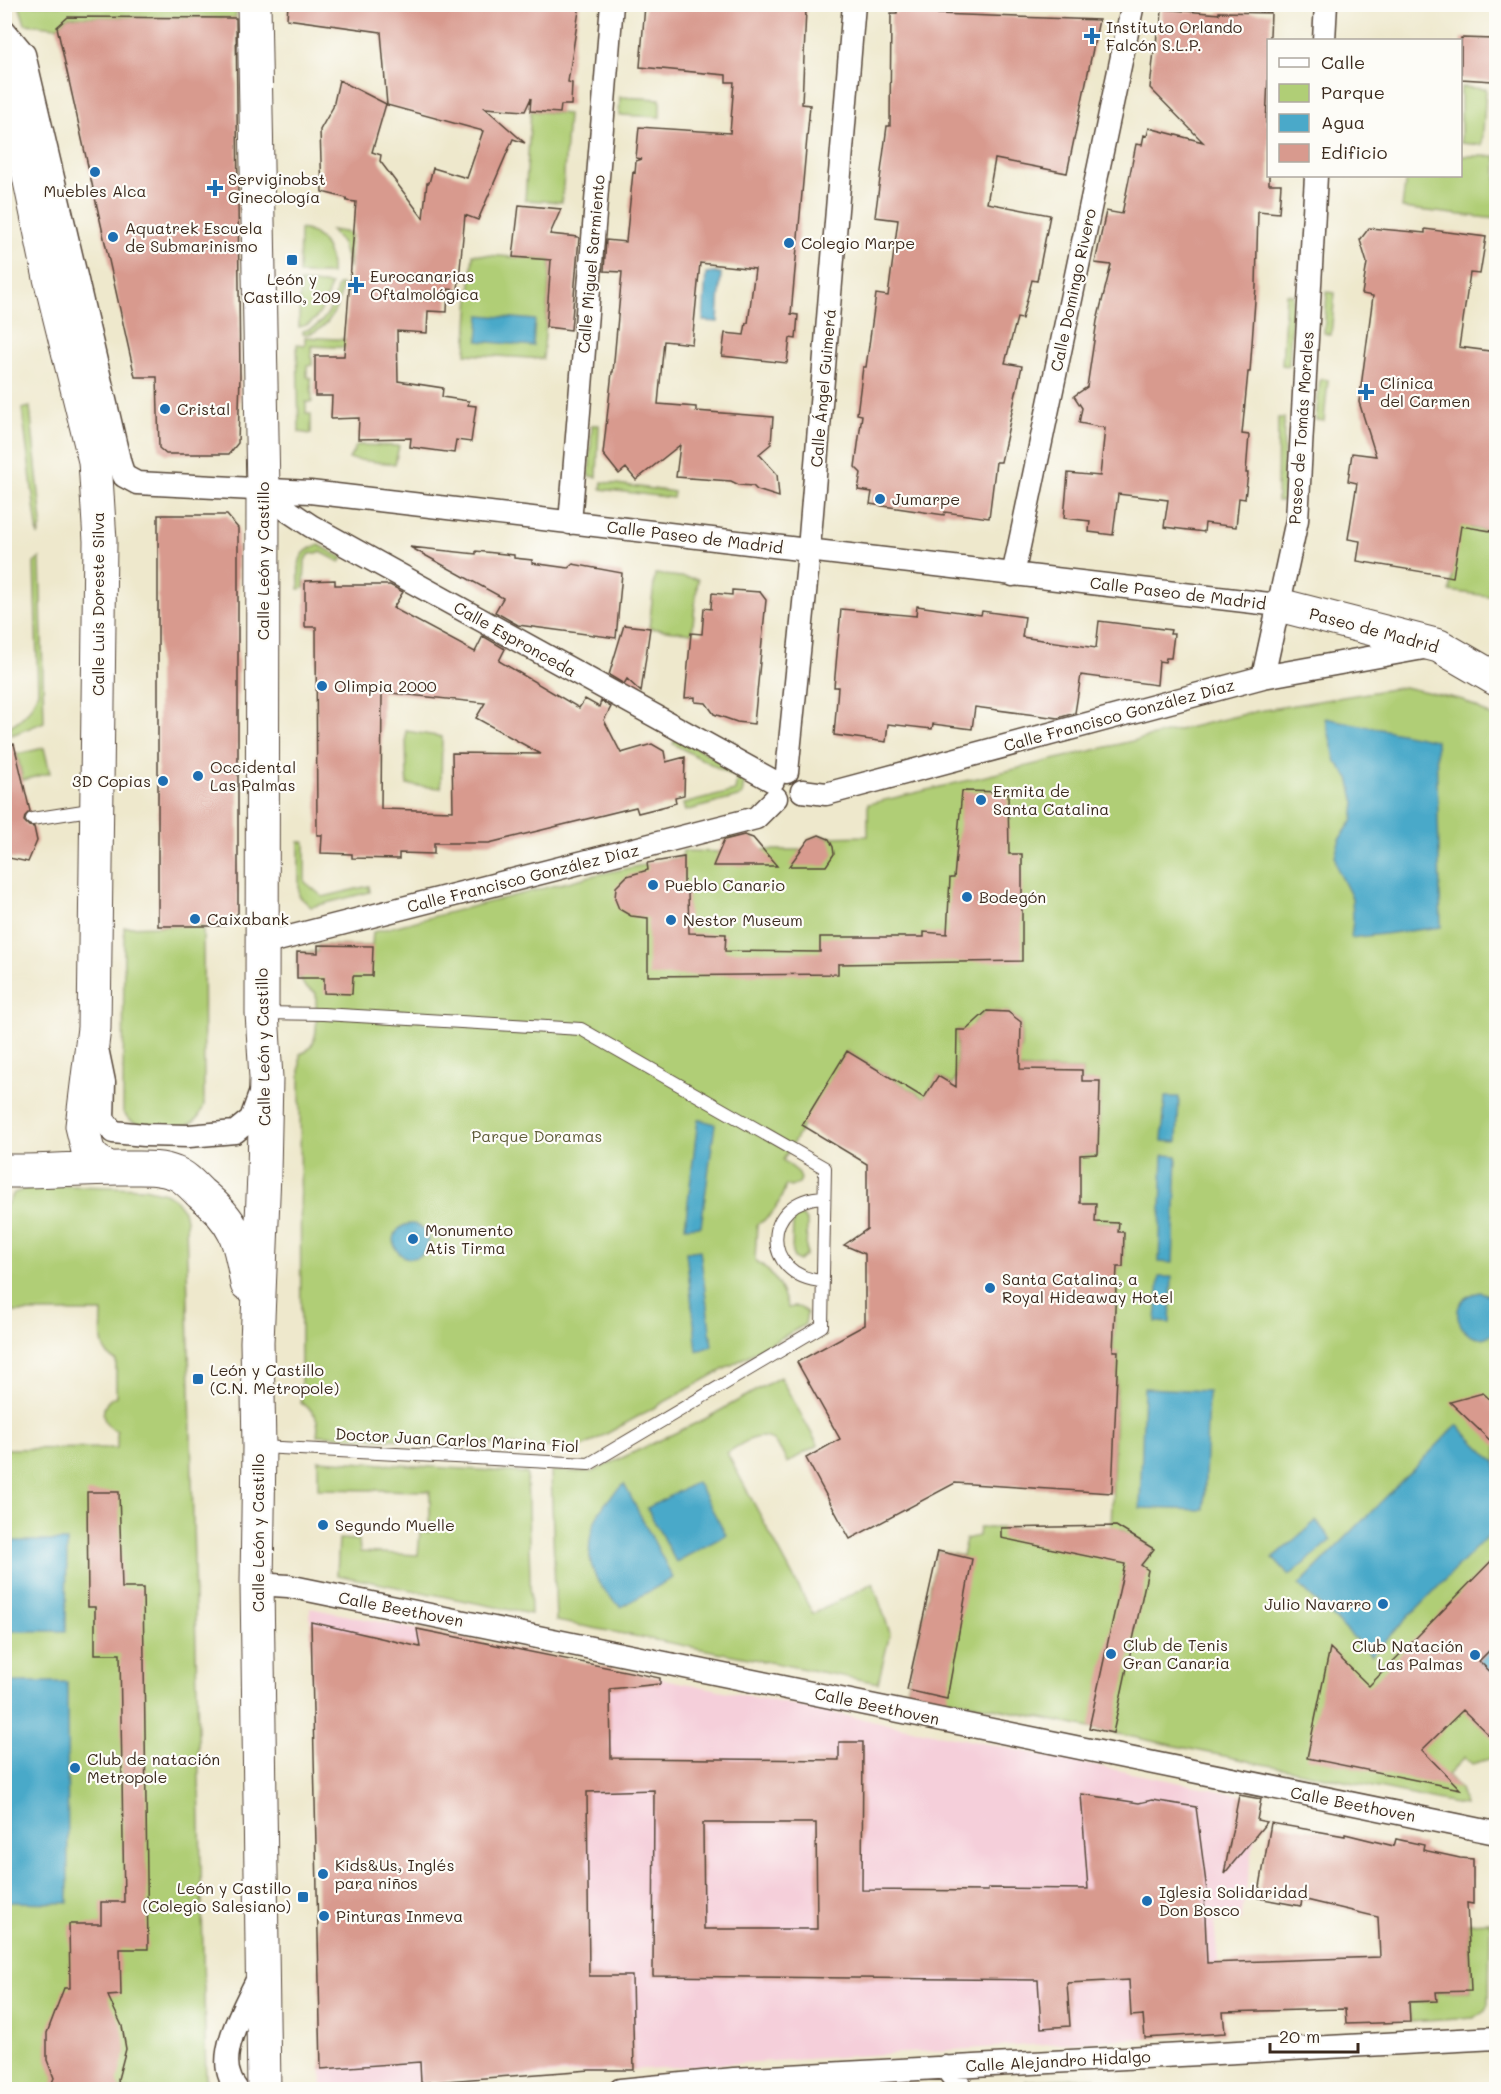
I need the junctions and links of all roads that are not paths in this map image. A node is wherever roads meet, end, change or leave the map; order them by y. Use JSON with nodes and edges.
{"nodes":[{"id":1,"x":255,"y":4,"type":"edge"},
{"id":2,"x":612,"y":4,"type":"edge"},
{"id":3,"x":854,"y":4,"type":"edge"},
{"id":4,"x":1133,"y":4,"type":"edge"},
{"id":5,"x":1326,"y":4,"type":"edge"},
{"id":6,"x":4,"y":30,"type":"edge"},
{"id":7,"x":1324,"y":39,"type":"edge"},
{"id":8,"x":4,"y":55,"type":"edge"},
{"id":9,"x":8,"y":82,"type":"edge"},
{"id":10,"x":1316,"y":177,"type":"edge"},
{"id":11,"x":263,"y":490,"type":"junction"},
{"id":12,"x":570,"y":523,"type":"junction"},
{"id":13,"x":809,"y":550,"type":"junction"},
{"id":14,"x":1013,"y":575,"type":"junction"},
{"id":15,"x":1279,"y":605,"type":"junction"},
{"id":16,"x":1439,"y":646,"type":"junction"},
{"id":17,"x":1263,"y":677,"type":"junction"},
{"id":18,"x":1497,"y":679,"type":"edge"},
{"id":19,"x":779,"y":784,"type":"junction"},
{"id":20,"x":96,"y":809,"type":"junction"},
{"id":21,"x":32,"y":819,"type":"dead end"},
{"id":22,"x":262,"y":944,"type":"junction"},
{"id":23,"x":262,"y":1013,"type":"junction"},
{"id":24,"x":94,"y":1028,"type":"junction"},
{"id":25,"x":266,"y":1078,"type":"junction"},
{"id":26,"x":82,"y":1126,"type":"junction"},
{"id":27,"x":106,"y":1167,"type":"junction"},
{"id":28,"x":4,"y":1171,"type":"edge"},
{"id":29,"x":39,"y":1172,"type":"junction"},
{"id":30,"x":824,"y":1197,"type":"junction"},
{"id":31,"x":823,"y":1281,"type":"junction"},
{"id":32,"x":257,"y":1342,"type":"junction"},
{"id":33,"x":259,"y":1447,"type":"junction"},
{"id":34,"x":257,"y":1584,"type":"junction"},
{"id":35,"x":1497,"y":1833,"type":"edge"},
{"id":36,"x":262,"y":1969,"type":"junction"},
{"id":37,"x":1497,"y":2038,"type":"edge"},
{"id":38,"x":945,"y":2067,"type":"junction"},
{"id":39,"x":734,"y":2084,"type":"edge"},
{"id":40,"x":621,"y":2089,"type":"edge"},
{"id":41,"x":237,"y":2090,"type":"edge"},
{"id":42,"x":264,"y":2090,"type":"edge"},
{"id":43,"x":963,"y":2090,"type":"edge"}],
"edges":[{"from":1,"to":11,"type":"street","name":"Calle León y Castillo"},
{"from":2,"to":12,"type":"street","name":"Calle Miguel Sarmiento"},
{"from":3,"to":13,"type":"street","name":"Calle Ángel Guimerá"},
{"from":4,"to":14,"type":"street","name":"Calle Domingo Rivero"},
{"from":5,"to":7,"type":"street"},
{"from":6,"to":11,"type":"street","name":"Calle Paseo de Madrid"},
{"from":8,"to":9,"type":"street","name":"Calle Luis Doreste Silva"},
{"from":9,"to":20,"type":"street","name":"Calle Luis Doreste Silva"},
{"from":10,"to":15,"type":"street","name":"Paseo de Tomás Morales"},
{"from":11,"to":12,"type":"street","name":"Calle Paseo de Madrid"},
{"from":11,"to":19,"type":"street","name":"Calle Espronceda"},
{"from":11,"to":22,"type":"street","name":"Calle León y Castillo"},
{"from":12,"to":13,"type":"street","name":"Calle Paseo de Madrid"},
{"from":13,"to":14,"type":"street","name":"Calle Paseo de Madrid"},
{"from":13,"to":19,"type":"street","name":"Calle Ángel Guimerá"},
{"from":14,"to":15,"type":"street","name":"Calle Paseo de Madrid"},
{"from":15,"to":16,"type":"street","name":"Paseo de Madrid"},
{"from":15,"to":17,"type":"street","name":"Paseo de Tomás Morales"},
{"from":16,"to":17,"type":"street","name":"Calle Francisco González Díaz"},
{"from":16,"to":18,"type":"street","name":"Paseo de Madrid"},
{"from":17,"to":19,"type":"street","name":"Calle Francisco González Díaz"},
{"from":19,"to":22,"type":"street","name":"Calle Francisco González Díaz"},
{"from":20,"to":21,"type":"lane"},
{"from":20,"to":24,"type":"street","name":"Calle Luis Doreste Silva"},
{"from":22,"to":23,"type":"street","name":"Calle León y Castillo"},
{"from":23,"to":25,"type":"street","name":"Calle León y Castillo"},
{"from":23,"to":30,"type":"lane","name":"Doctor Juan Carlos Marina Fiol"},
{"from":24,"to":25,"type":"street"},
{"from":24,"to":26,"type":"street","name":"Calle Luis Doreste Silva"},
{"from":25,"to":32,"type":"street","name":"Calle León y Castillo"},
{"from":26,"to":27,"type":"street","name":"Calle Luis Doreste Silva"},
{"from":26,"to":29,"type":"street","name":"Calle Luis Doreste Silva"},
{"from":27,"to":29,"type":"street"},
{"from":27,"to":32,"type":"street"},
{"from":28,"to":29,"type":"street"},
{"from":30,"to":31,"type":"lane","name":"Doctor Juan Carlos Marina Fiol"},
{"from":30,"to":31,"type":"lane"},
{"from":31,"to":33,"type":"lane","name":"Doctor Juan Carlos Marina Fiol"},
{"from":32,"to":33,"type":"street","name":"Calle León y Castillo"},
{"from":33,"to":34,"type":"street","name":"Calle León y Castillo"},
{"from":34,"to":35,"type":"street","name":"Calle Beethoven"},
{"from":34,"to":36,"type":"street","name":"Calle León y Castillo"},
{"from":36,"to":41,"type":"street"},
{"from":36,"to":42,"type":"street","name":"Calle León y Castillo"},
{"from":37,"to":38,"type":"street","name":"Calle Alejandro Hidalgo"},
{"from":38,"to":39,"type":"street","name":"Calle Alejandro Hidalgo"},
{"from":38,"to":43,"type":"street"},
{"from":39,"to":40,"type":"street","name":"Calle Alejandro Hidalgo"}]}
